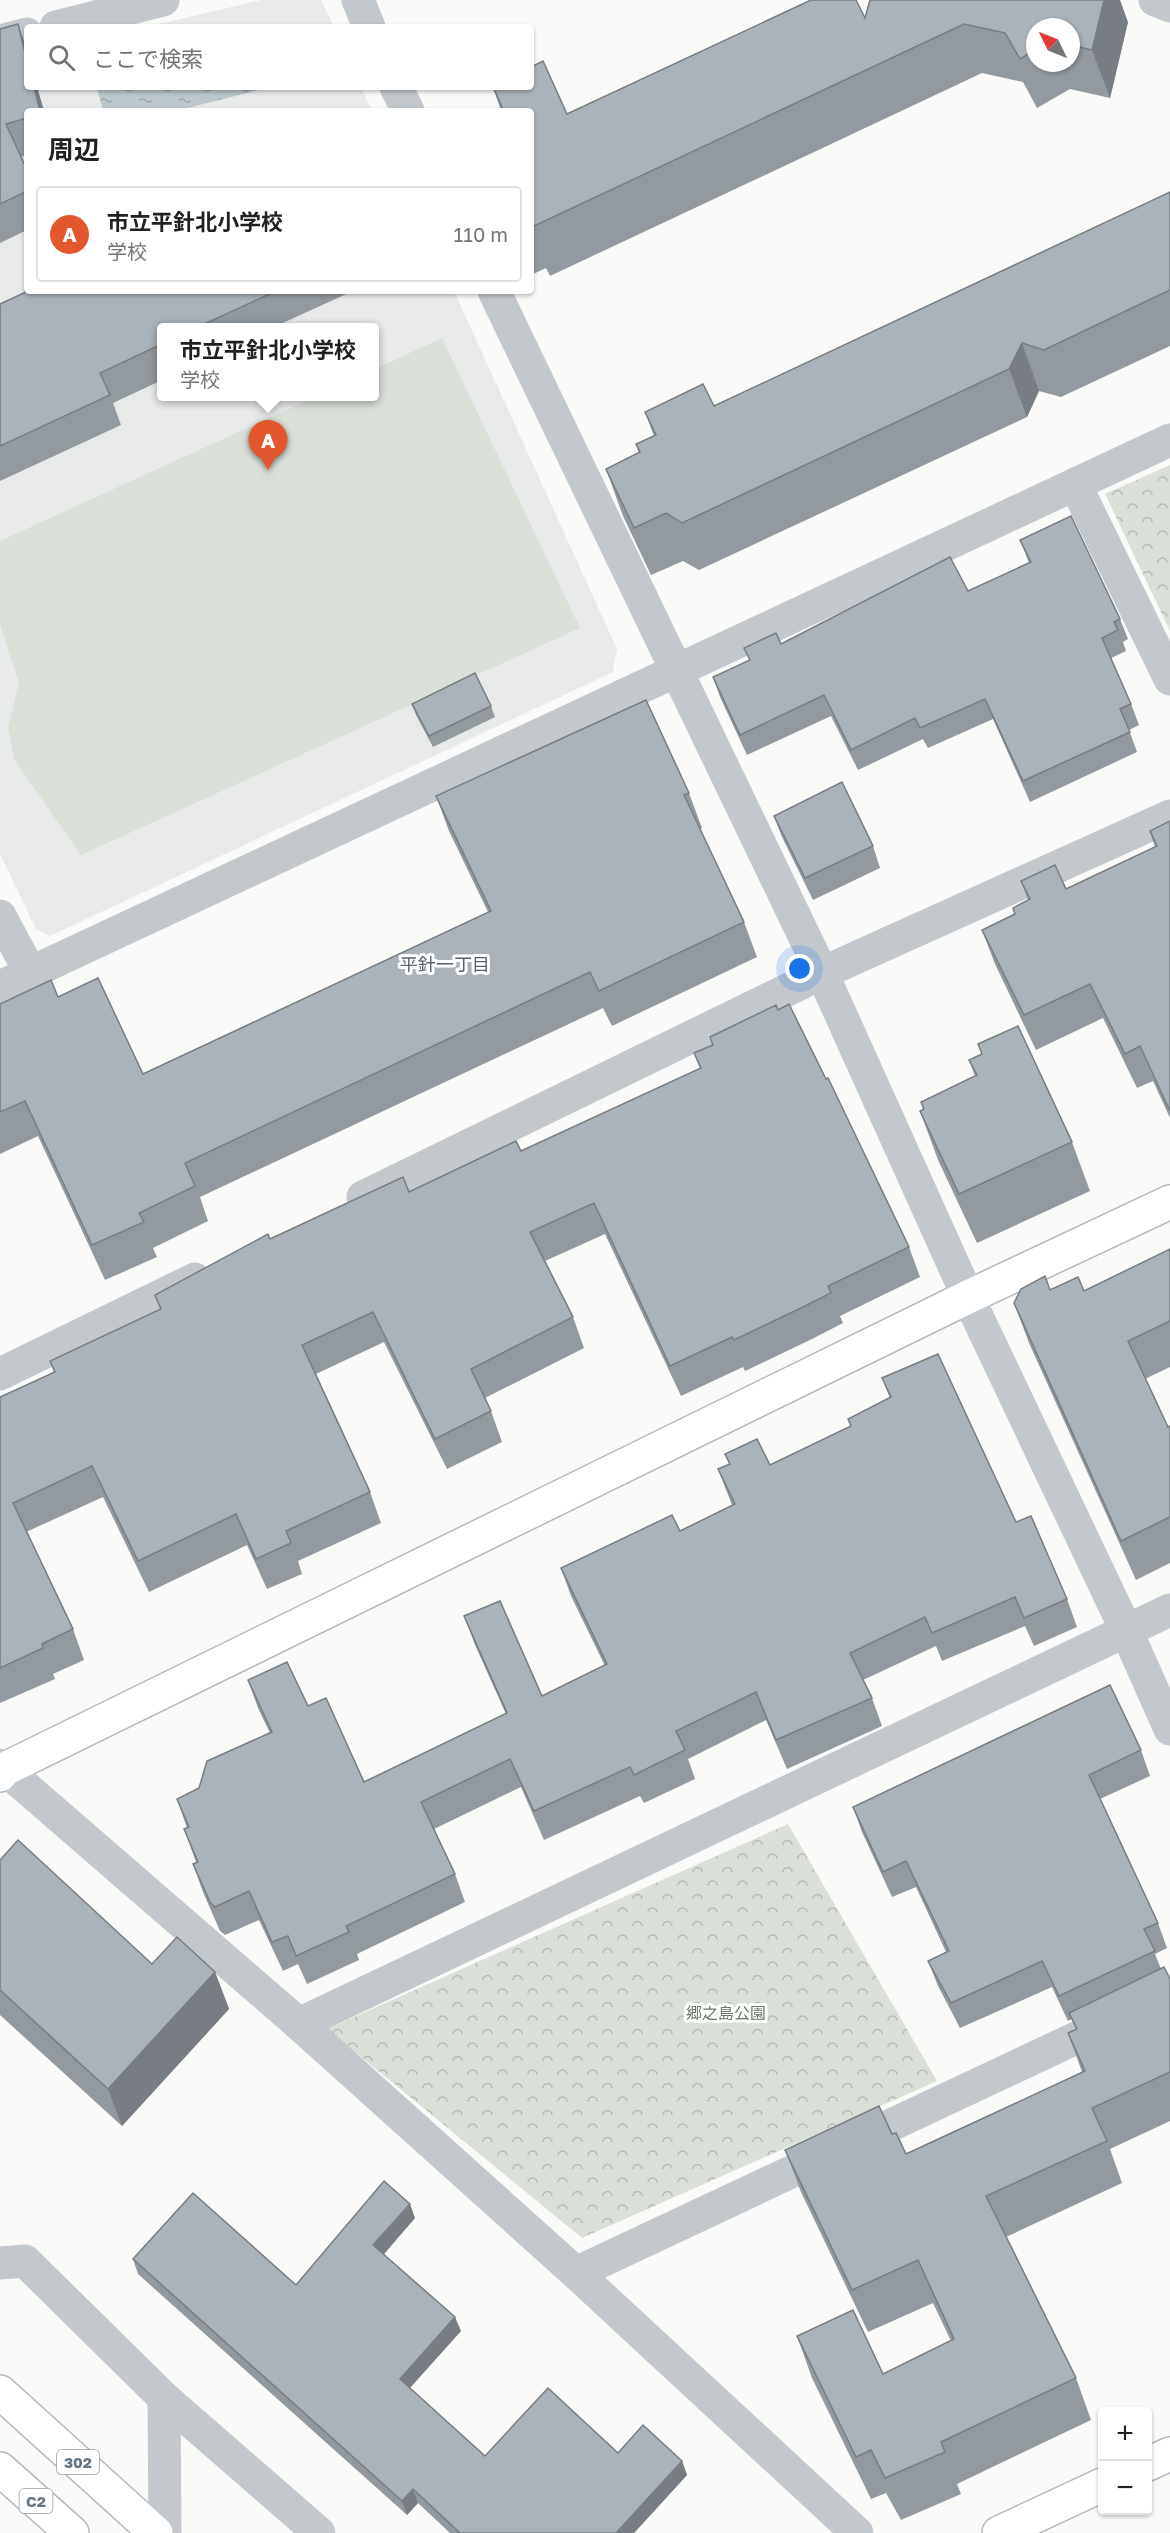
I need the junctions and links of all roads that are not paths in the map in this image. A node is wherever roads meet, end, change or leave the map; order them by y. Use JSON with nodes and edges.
{"nodes":[{"id":1,"x":163,"y":0,"type":"edge"},
{"id":2,"x":358,"y":0,"type":"edge"},
{"id":3,"x":1155,"y":0,"type":"edge"},
{"id":4,"x":1170,"y":6,"type":"edge"},
{"id":5,"x":68,"y":24,"type":"edge"},
{"id":6,"x":368,"y":24,"type":"edge"},
{"id":7,"x":24,"y":35,"type":"edge"},
{"id":8,"x":0,"y":41,"type":"edge"},
{"id":9,"x":398,"y":90,"type":"edge"},
{"id":10,"x":406,"y":108,"type":"edge"},
{"id":11,"x":495,"y":294,"type":"edge"},
{"id":12,"x":1170,"y":440,"type":"edge"},
{"id":13,"x":1075,"y":484,"type":"junction"},
{"id":14,"x":675,"y":670,"type":"junction"},
{"id":15,"x":1170,"y":679,"type":"edge"},
{"id":16,"x":1170,"y":816,"type":"edge"},
{"id":17,"x":0,"y":916,"type":"edge"},
{"id":18,"x":30,"y":972,"type":"junction"},
{"id":19,"x":822,"y":973,"type":"junction"},
{"id":20,"x":0,"y":987,"type":"edge"},
{"id":21,"x":1170,"y":1202,"type":"edge"},
{"id":22,"x":341,"y":1207,"type":"edge"},
{"id":23,"x":224,"y":1265,"type":"edge"},
{"id":24,"x":968,"y":1297,"type":"junction"},
{"id":25,"x":0,"y":1374,"type":"edge"},
{"id":26,"x":1170,"y":1610,"type":"edge"},
{"id":27,"x":1126,"y":1630,"type":"junction"},
{"id":28,"x":1170,"y":1729,"type":"edge"},
{"id":29,"x":2,"y":1770,"type":"edge"},
{"id":30,"x":1170,"y":1994,"type":"edge"},
{"id":31,"x":299,"y":2024,"type":"junction"},
{"id":32,"x":0,"y":2239,"type":"edge"},
{"id":33,"x":12,"y":2262,"type":"edge"},
{"id":34,"x":576,"y":2273,"type":"junction"},
{"id":35,"x":0,"y":2392,"type":"edge"},
{"id":36,"x":164,"y":2398,"type":"junction"},
{"id":37,"x":1170,"y":2454,"type":"edge"},
{"id":38,"x":1152,"y":2462,"type":"edge"},
{"id":39,"x":0,"y":2469,"type":"edge"},
{"id":40,"x":1098,"y":2487,"type":"edge"},
{"id":41,"x":72,"y":2533,"type":"edge"},
{"id":42,"x":156,"y":2533,"type":"edge"},
{"id":43,"x":165,"y":2533,"type":"edge"},
{"id":44,"x":319,"y":2533,"type":"edge"},
{"id":45,"x":857,"y":2533,"type":"edge"},
{"id":46,"x":999,"y":2533,"type":"edge"}],
"edges":[{"from":1,"to":5,"type":"street"},
{"from":2,"to":6,"type":"street"},
{"from":3,"to":4,"type":"street"},
{"from":7,"to":8,"type":"street"},
{"from":9,"to":10,"type":"street"},
{"from":11,"to":14,"type":"street"},
{"from":12,"to":13,"type":"street"},
{"from":13,"to":14,"type":"street"},
{"from":13,"to":15,"type":"street"},
{"from":14,"to":18,"type":"street"},
{"from":14,"to":19,"type":"street"},
{"from":16,"to":19,"type":"street"},
{"from":17,"to":18,"type":"street"},
{"from":18,"to":20,"type":"street"},
{"from":19,"to":22,"type":"street"},
{"from":19,"to":24,"type":"street"},
{"from":21,"to":24,"type":"main road"},
{"from":23,"to":25,"type":"street"},
{"from":24,"to":27,"type":"street"},
{"from":24,"to":29,"type":"main road"},
{"from":26,"to":27,"type":"street"},
{"from":27,"to":28,"type":"street"},
{"from":27,"to":31,"type":"street"},
{"from":29,"to":31,"type":"street"},
{"from":30,"to":34,"type":"street"},
{"from":31,"to":34,"type":"street"},
{"from":32,"to":33,"type":"street"},
{"from":33,"to":36,"type":"street"},
{"from":34,"to":45,"type":"street"},
{"from":35,"to":42,"type":"main road","number":"302"},
{"from":36,"to":43,"type":"street"},
{"from":36,"to":44,"type":"street"},
{"from":37,"to":38,"type":"main road"},
{"from":39,"to":41,"type":"main road","number":"C2"},
{"from":40,"to":46,"type":"main road"}]}
